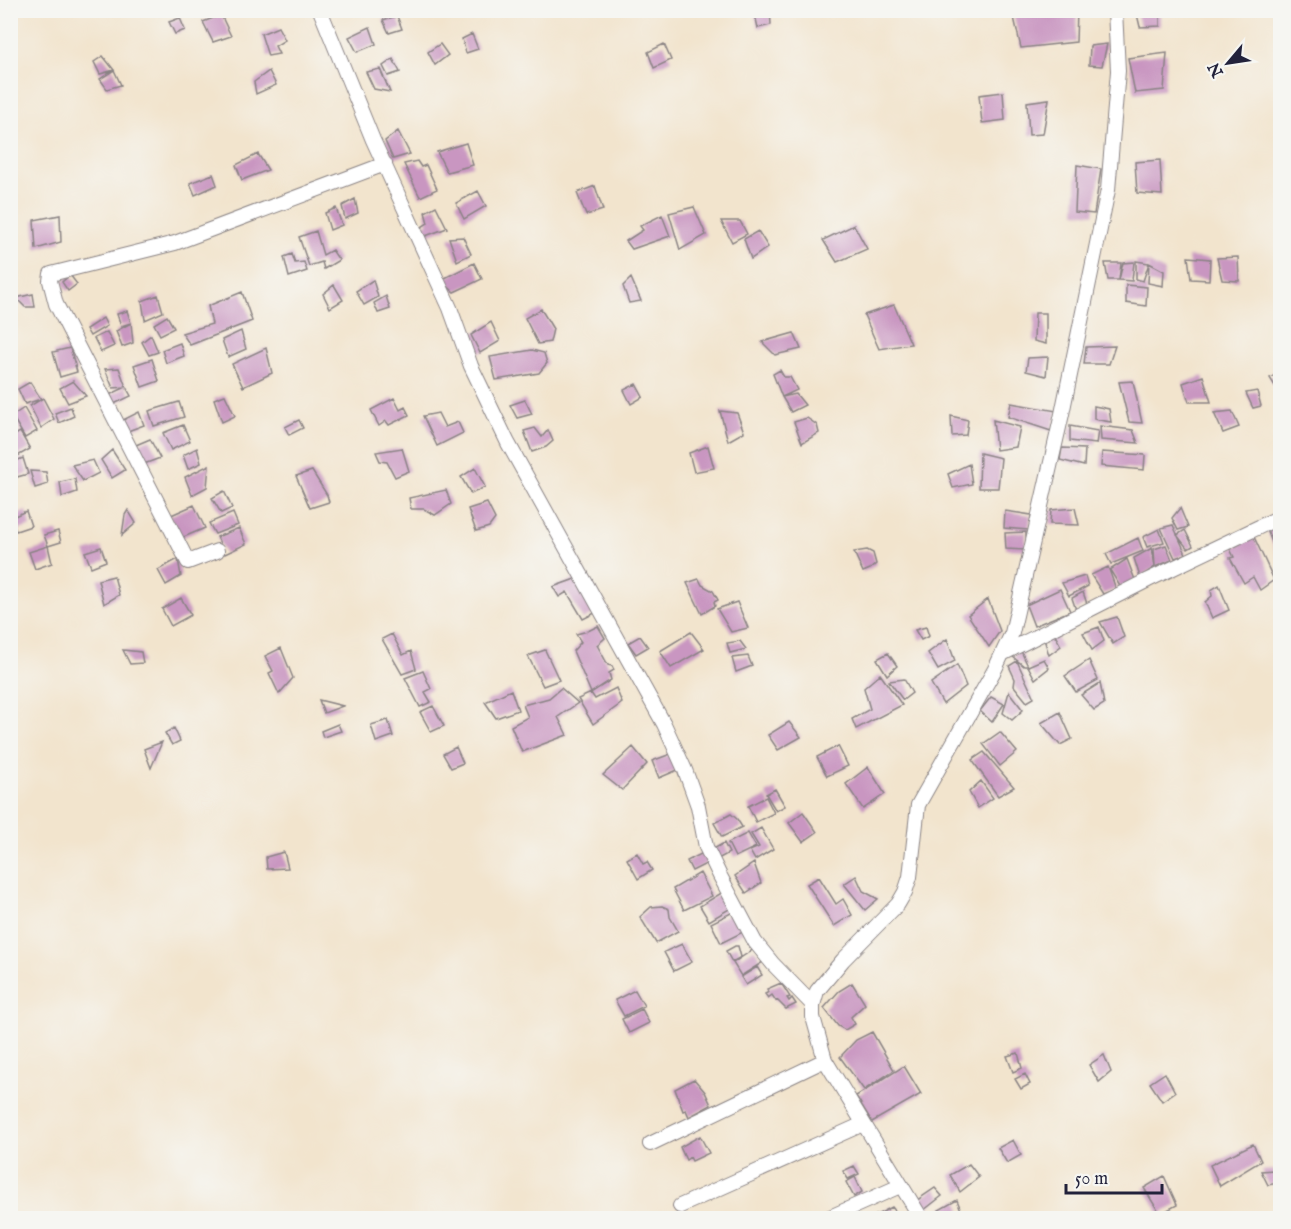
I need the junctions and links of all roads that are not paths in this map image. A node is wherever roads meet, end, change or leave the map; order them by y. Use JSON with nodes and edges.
{"nodes":[{"id":1,"x":320,"y":10,"type":"edge"},
{"id":2,"x":1115,"y":10,"type":"edge"},
{"id":3,"x":385,"y":164,"type":"junction"},
{"id":4,"x":1280,"y":518,"type":"edge"},
{"id":5,"x":217,"y":551,"type":"dead end"},
{"id":6,"x":1002,"y":654,"type":"junction"},
{"id":7,"x":813,"y":1005,"type":"junction"},
{"id":8,"x":825,"y":1060,"type":"junction"},
{"id":9,"x":863,"y":1124,"type":"junction"},
{"id":10,"x":650,"y":1144,"type":"dead end"},
{"id":11,"x":900,"y":1186,"type":"junction"},
{"id":12,"x":680,"y":1206,"type":"dead end"},
{"id":13,"x":828,"y":1218,"type":"edge"},
{"id":14,"x":921,"y":1218,"type":"edge"}],
"edges":[{"from":1,"to":3,"type":"street"},
{"from":2,"to":6,"type":"street"},
{"from":3,"to":5,"type":"street"},
{"from":3,"to":7,"type":"street"},
{"from":4,"to":6,"type":"street"},
{"from":6,"to":7,"type":"street"},
{"from":7,"to":8,"type":"street"},
{"from":8,"to":9,"type":"street"},
{"from":8,"to":10,"type":"street"},
{"from":9,"to":11,"type":"street"},
{"from":9,"to":12,"type":"street"},
{"from":11,"to":13,"type":"street"},
{"from":11,"to":14,"type":"street"}]}
